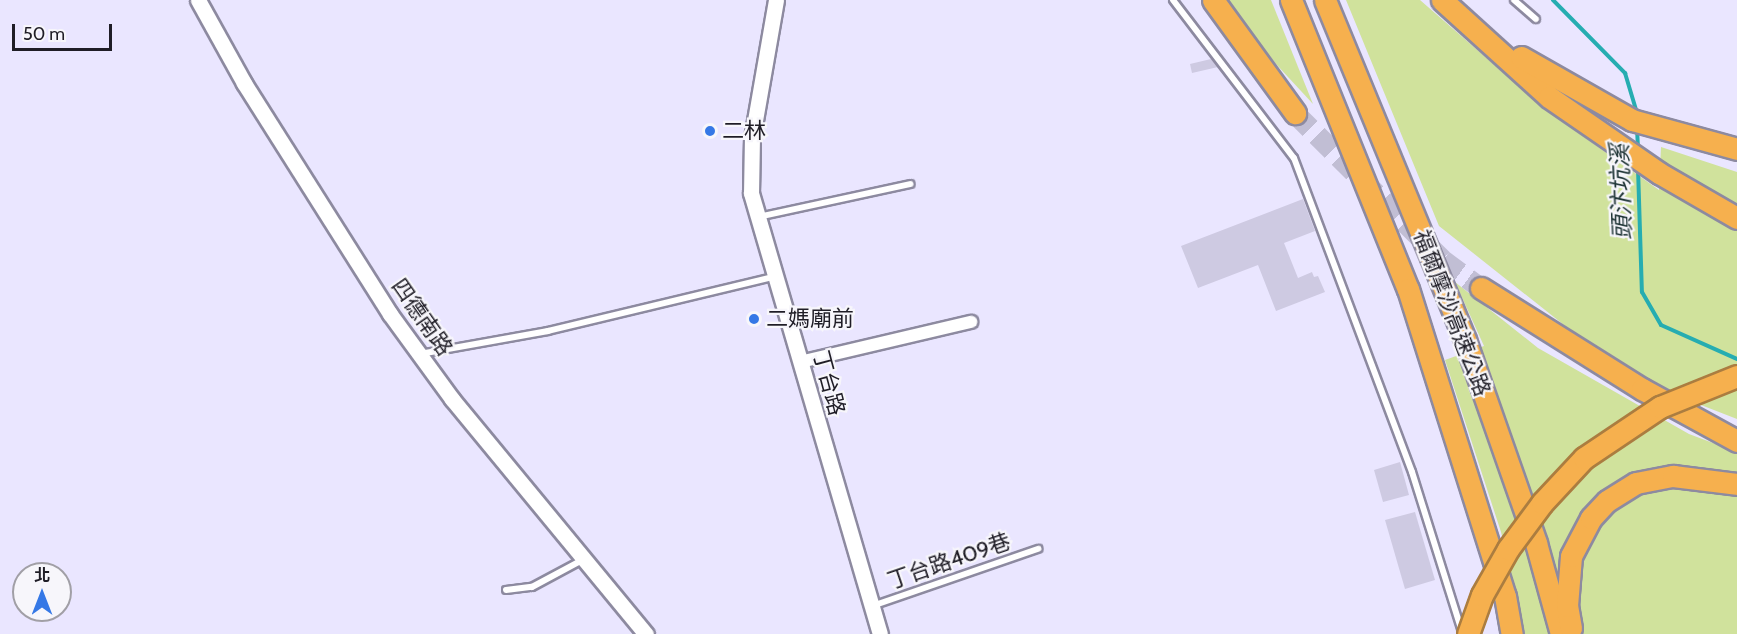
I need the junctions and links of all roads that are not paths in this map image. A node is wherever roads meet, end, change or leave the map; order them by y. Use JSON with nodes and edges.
{"nodes":[{"id":1,"x":198,"y":0,"type":"edge"},
{"id":2,"x":776,"y":0,"type":"edge"},
{"id":3,"x":1173,"y":0,"type":"edge"},
{"id":4,"x":1213,"y":0,"type":"edge"},
{"id":5,"x":1291,"y":0,"type":"edge"},
{"id":6,"x":1324,"y":0,"type":"edge"},
{"id":7,"x":1514,"y":0,"type":"edge"},
{"id":8,"x":1449,"y":8,"type":"edge"},
{"id":9,"x":1536,"y":19,"type":"dead end"},
{"id":10,"x":1295,"y":113,"type":"tunnel mouth"},
{"id":11,"x":1737,"y":149,"type":"edge"},
{"id":12,"x":910,"y":184,"type":"dead end"},
{"id":13,"x":758,"y":217,"type":"junction"},
{"id":14,"x":1737,"y":218,"type":"edge"},
{"id":15,"x":775,"y":277,"type":"junction"},
{"id":16,"x":1481,"y":288,"type":"tunnel mouth"},
{"id":17,"x":971,"y":322,"type":"dead end"},
{"id":18,"x":420,"y":354,"type":"junction"},
{"id":19,"x":800,"y":362,"type":"junction"},
{"id":20,"x":1737,"y":376,"type":"edge"},
{"id":21,"x":1642,"y":389,"type":"junction"},
{"id":22,"x":1737,"y":431,"type":"edge"},
{"id":23,"x":1737,"y":441,"type":"edge"},
{"id":24,"x":1737,"y":484,"type":"edge"},
{"id":25,"x":1038,"y":549,"type":"dead end"},
{"id":26,"x":584,"y":558,"type":"junction"},
{"id":27,"x":506,"y":590,"type":"dead end"},
{"id":28,"x":872,"y":606,"type":"junction"},
{"id":29,"x":646,"y":634,"type":"edge"},
{"id":30,"x":880,"y":634,"type":"edge"},
{"id":31,"x":1462,"y":634,"type":"edge"},
{"id":32,"x":1468,"y":634,"type":"edge"},
{"id":33,"x":1512,"y":634,"type":"edge"},
{"id":34,"x":1561,"y":634,"type":"edge"},
{"id":35,"x":1574,"y":634,"type":"edge"}],
"edges":[{"from":1,"to":18,"type":"street","name":"四德南路"},
{"from":2,"to":13,"type":"street","name":"丁台路"},
{"from":3,"to":31,"type":"lane"},
{"from":4,"to":10,"type":"highway"},
{"from":5,"to":33,"type":"highway","name":"福爾摩沙高速公路"},
{"from":6,"to":34,"type":"highway","name":"福爾摩沙高速公路"},
{"from":7,"to":9,"type":"lane"},
{"from":8,"to":11,"type":"highway"},
{"from":8,"to":14,"type":"highway"},
{"from":12,"to":13,"type":"lane"},
{"from":13,"to":15,"type":"street","name":"丁台路"},
{"from":15,"to":18,"type":"lane"},
{"from":15,"to":19,"type":"street","name":"丁台路"},
{"from":16,"to":21,"type":"highway"},
{"from":17,"to":19,"type":"street"},
{"from":18,"to":26,"type":"street","name":"四德南路"},
{"from":19,"to":28,"type":"street","name":"丁台路"},
{"from":20,"to":32,"type":"highway","bridge":true},
{"from":21,"to":22,"type":"highway"},
{"from":21,"to":23,"type":"highway"},
{"from":24,"to":35,"type":"highway"},
{"from":25,"to":28,"type":"lane","name":"丁台路409巷"},
{"from":26,"to":27,"type":"lane"},
{"from":26,"to":29,"type":"street","name":"四德南路"},
{"from":28,"to":30,"type":"street","name":"丁台路"}]}
